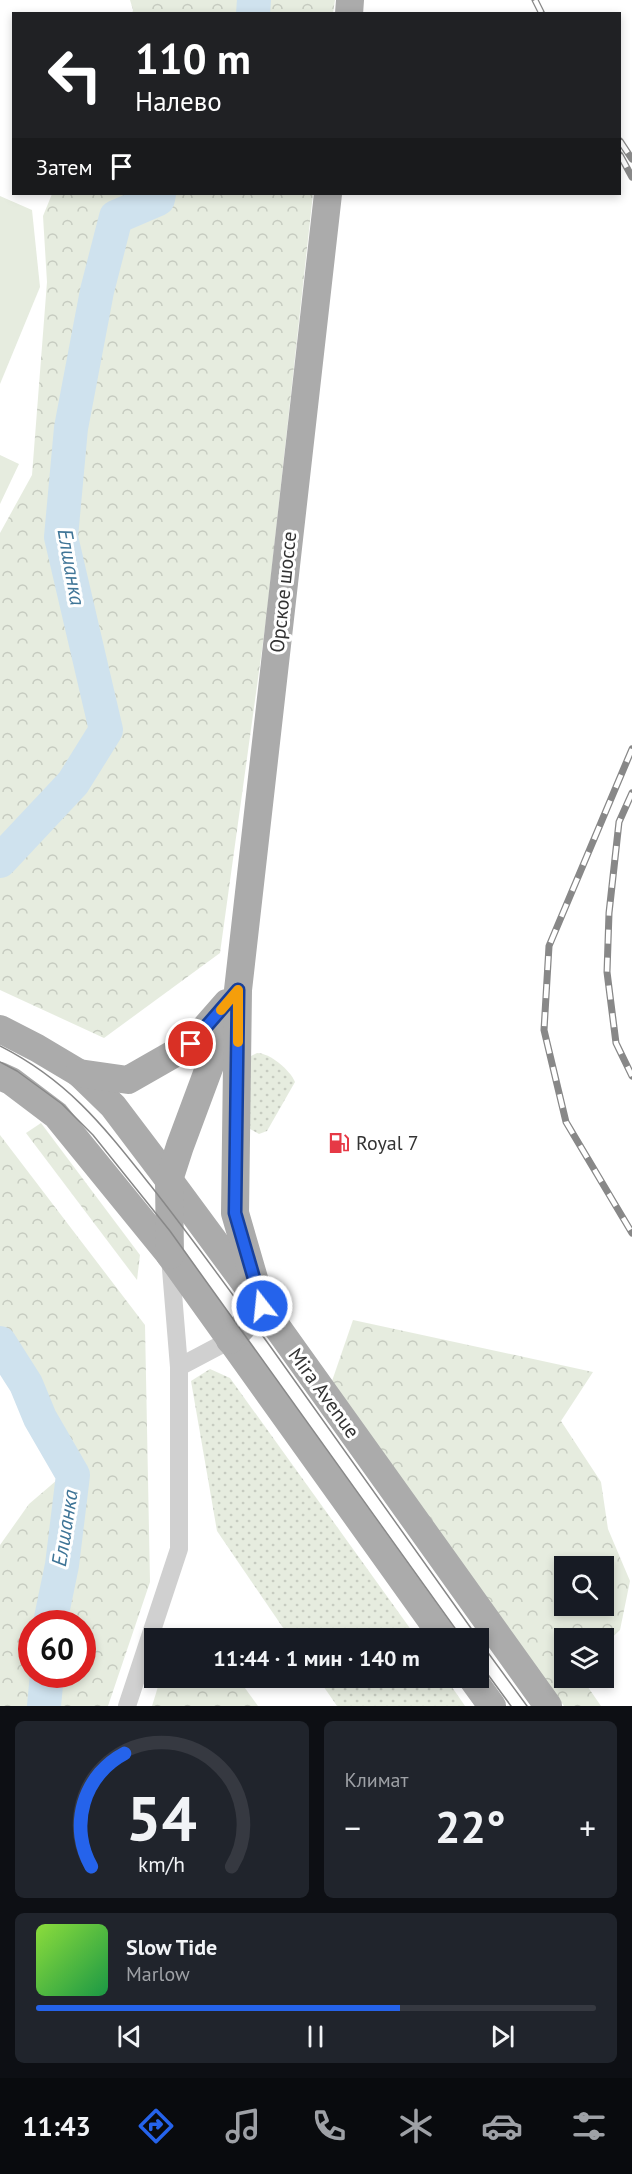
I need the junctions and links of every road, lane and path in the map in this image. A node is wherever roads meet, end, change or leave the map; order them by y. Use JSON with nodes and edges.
{"nodes":[{"id":1,"x":328,"y":195,"type":"edge"},
{"id":2,"x":238,"y":990,"type":"junction"},
{"id":3,"x":0,"y":1029,"type":"edge"},
{"id":4,"x":79,"y":1073,"type":"junction"},
{"id":5,"x":0,"y":1076,"type":"edge"},
{"id":6,"x":170,"y":1180,"type":"junction"},
{"id":7,"x":170,"y":1256,"type":"junction"},
{"id":8,"x":262,"y":1306,"type":"junction"},
{"id":9,"x":230,"y":1340,"type":"junction"},
{"id":10,"x":179,"y":1367,"type":"junction"},
{"id":11,"x":437,"y":1628,"type":"edge"},
{"id":12,"x":479,"y":1688,"type":"edge"},
{"id":13,"x":127,"y":1706,"type":"edge"},
{"id":14,"x":492,"y":1706,"type":"edge"},
{"id":15,"x":548,"y":1706,"type":"edge"}],
"edges":[{"from":1,"to":2,"type":"main road","name":"Орское шоссе"},
{"from":2,"to":4,"type":"main road"},
{"from":2,"to":6,"type":"main road"},
{"from":2,"to":8,"type":"main road"},
{"from":3,"to":4,"type":"main road","name":"Mira Avenue"},
{"from":4,"to":6,"type":"main road","name":"Mira Avenue"},
{"from":5,"to":7,"type":"main road"},
{"from":6,"to":7,"type":"main road"},
{"from":6,"to":8,"type":"main road","name":"Mira Avenue"},
{"from":7,"to":9,"type":"main road"},
{"from":7,"to":10,"type":"street"},
{"from":8,"to":9,"type":"main road"},
{"from":8,"to":15,"type":"main road","name":"Mira Avenue"},
{"from":9,"to":10,"type":"street"},
{"from":9,"to":11,"type":"main road"},
{"from":10,"to":13,"type":"street"},
{"from":12,"to":14,"type":"main road"}]}
